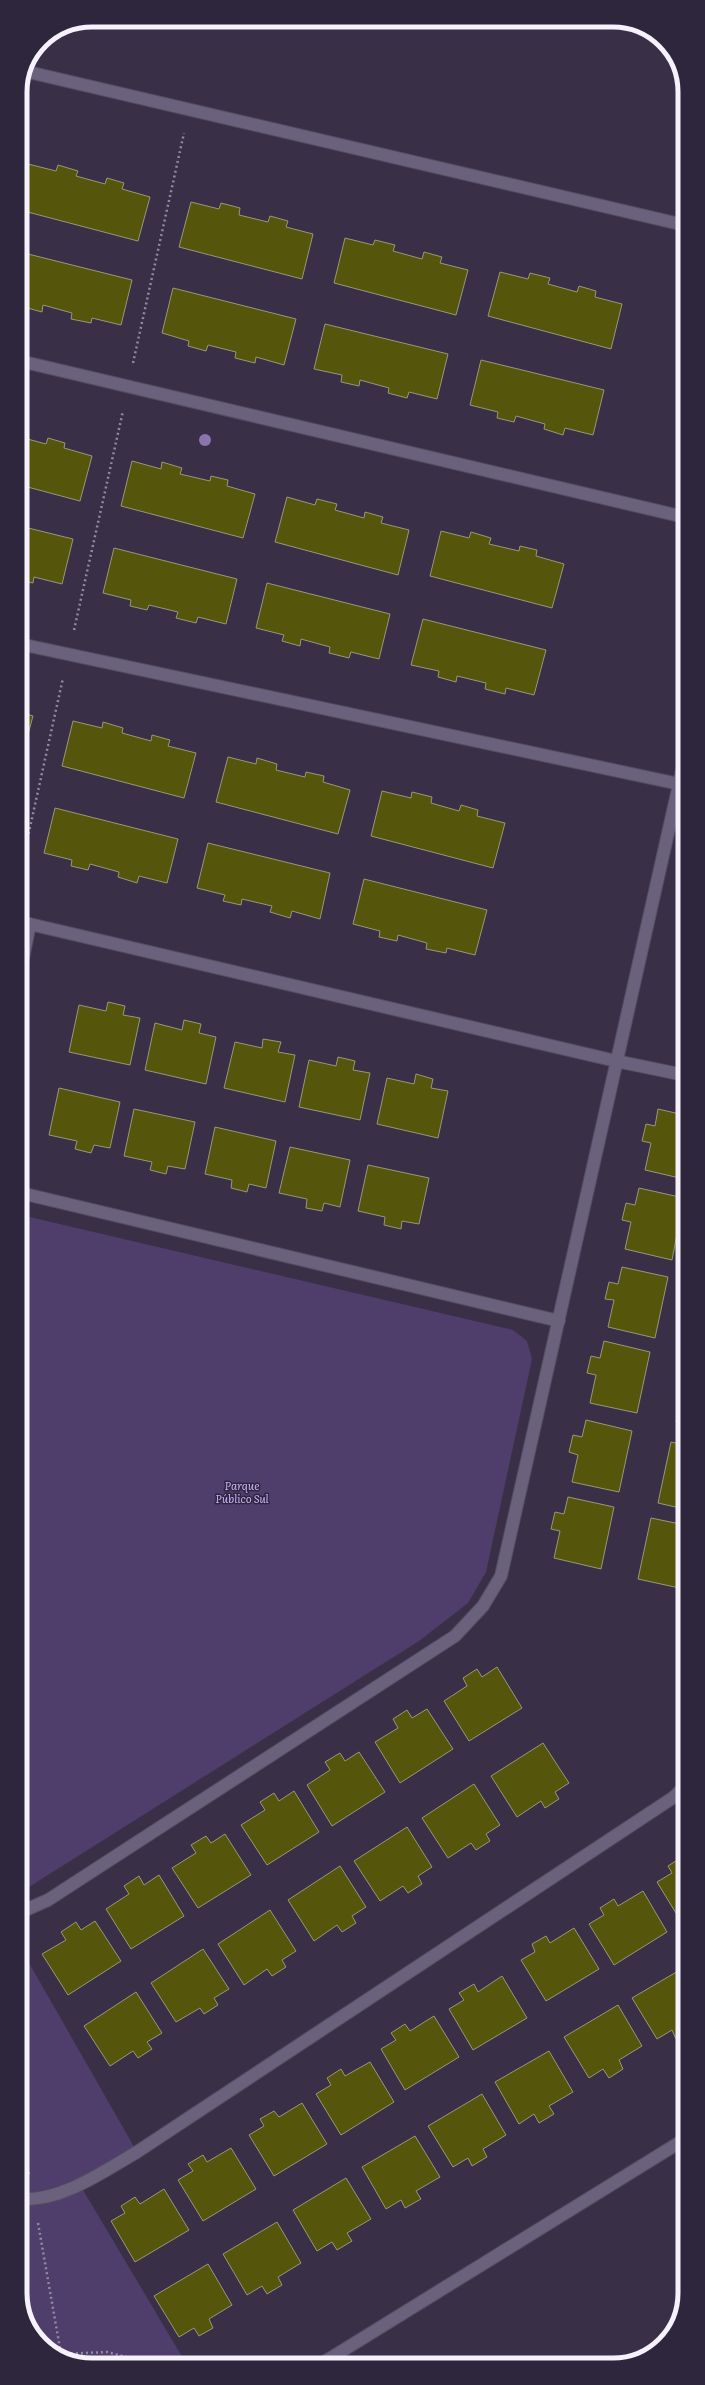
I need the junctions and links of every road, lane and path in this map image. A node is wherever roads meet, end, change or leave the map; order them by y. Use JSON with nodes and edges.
{"nodes":[{"id":1,"x":30,"y":72,"type":"edge"},
{"id":2,"x":190,"y":110,"type":"junction"},
{"id":3,"x":678,"y":224,"type":"edge"},
{"id":4,"x":27,"y":363,"type":"edge"},
{"id":5,"x":128,"y":386,"type":"junction"},
{"id":6,"x":678,"y":516,"type":"edge"},
{"id":7,"x":27,"y":645,"type":"edge"},
{"id":8,"x":68,"y":654,"type":"junction"},
{"id":9,"x":678,"y":784,"type":"edge"},
{"id":10,"x":678,"y":788,"type":"edge"},
{"id":11,"x":27,"y":837,"type":"edge"},
{"id":12,"x":27,"y":923,"type":"edge"},
{"id":13,"x":616,"y":1061,"type":"junction"},
{"id":14,"x":678,"y":1074,"type":"edge"},
{"id":15,"x":27,"y":1194,"type":"edge"},
{"id":16,"x":559,"y":1321,"type":"junction"},
{"id":17,"x":678,"y":1793,"type":"edge"},
{"id":18,"x":27,"y":1909,"type":"edge"},
{"id":19,"x":678,"y":2143,"type":"edge"},
{"id":20,"x":28,"y":2200,"type":"edge"},
{"id":21,"x":60,"y":2349,"type":"edge"},
{"id":22,"x":69,"y":2354,"type":"edge"},
{"id":23,"x":130,"y":2358,"type":"edge"},
{"id":24,"x":331,"y":2358,"type":"edge"}],
"edges":[{"from":1,"to":2,"type":"street"},
{"from":2,"to":3,"type":"street"},
{"from":2,"to":5,"type":"path"},
{"from":4,"to":5,"type":"street"},
{"from":5,"to":6,"type":"street"},
{"from":5,"to":8,"type":"path"},
{"from":7,"to":8,"type":"street"},
{"from":8,"to":9,"type":"street"},
{"from":8,"to":11,"type":"path"},
{"from":10,"to":13,"type":"street"},
{"from":12,"to":13,"type":"street"},
{"from":13,"to":14,"type":"street"},
{"from":13,"to":16,"type":"street"},
{"from":15,"to":16,"type":"street"},
{"from":16,"to":18,"type":"street"},
{"from":17,"to":20,"type":"street"},
{"from":19,"to":24,"type":"street"},
{"from":20,"to":21,"type":"path"},
{"from":22,"to":23,"type":"path"}]}
